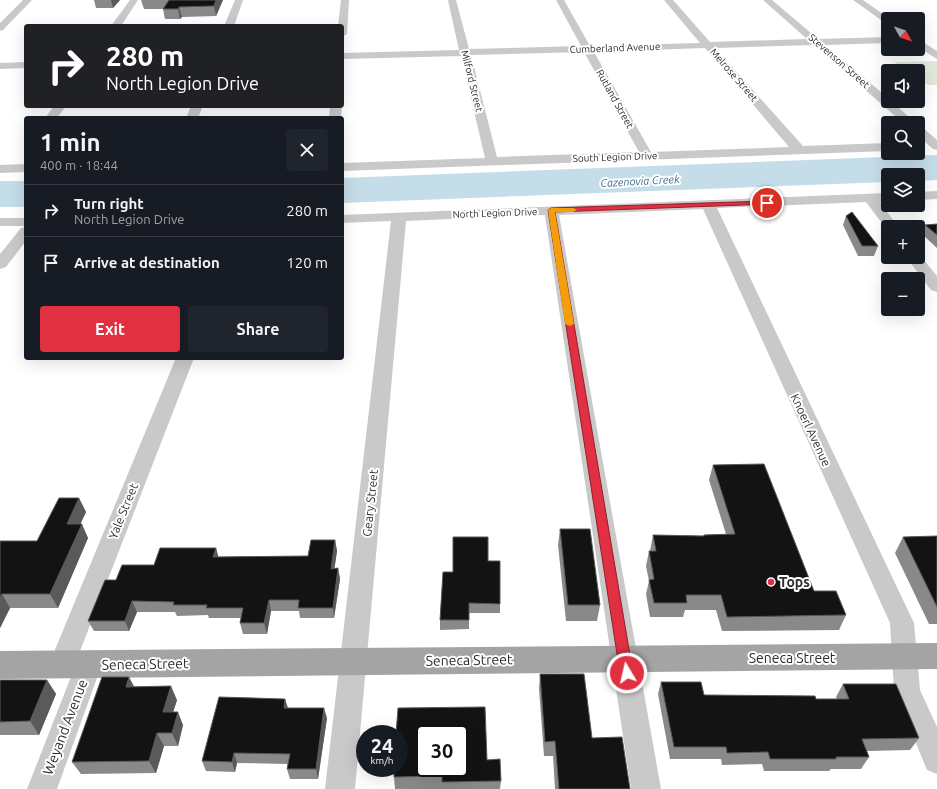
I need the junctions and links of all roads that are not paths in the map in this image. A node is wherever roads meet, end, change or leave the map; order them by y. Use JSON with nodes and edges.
{"nodes":[{"id":1,"x":28,"y":0,"type":"edge"},
{"id":2,"x":134,"y":0,"type":"edge"},
{"id":3,"x":239,"y":0,"type":"edge"},
{"id":4,"x":345,"y":0,"type":"edge"},
{"id":5,"x":452,"y":0,"type":"edge"},
{"id":6,"x":560,"y":0,"type":"edge"},
{"id":7,"x":668,"y":0,"type":"edge"},
{"id":8,"x":767,"y":0,"type":"edge"},
{"id":9,"x":857,"y":0,"type":"edge"},
{"id":10,"x":881,"y":17,"type":"edge"},
{"id":11,"x":117,"y":24,"type":"edge"},
{"id":12,"x":230,"y":24,"type":"edge"},
{"id":13,"x":343,"y":24,"type":"edge"},
{"id":14,"x":0,"y":28,"type":"edge"},
{"id":15,"x":925,"y":39,"type":"edge"},
{"id":16,"x":931,"y":39,"type":"dead end"},
{"id":17,"x":881,"y":40,"type":"edge"},
{"id":18,"x":817,"y":42,"type":"junction"},
{"id":19,"x":708,"y":46,"type":"junction"},
{"id":20,"x":925,"y":47,"type":"edge"},
{"id":21,"x":588,"y":49,"type":"junction"},
{"id":22,"x":465,"y":53,"type":"junction"},
{"id":23,"x":344,"y":56,"type":"edge"},
{"id":24,"x":937,"y":56,"type":"edge"},
{"id":25,"x":24,"y":65,"type":"edge"},
{"id":26,"x":0,"y":66,"type":"edge"},
{"id":27,"x":902,"y":116,"type":"edge"},
{"id":28,"x":925,"y":136,"type":"edge"},
{"id":29,"x":925,"y":146,"type":"edge"},
{"id":30,"x":937,"y":146,"type":"edge"},
{"id":31,"x":881,"y":147,"type":"edge"},
{"id":32,"x":799,"y":150,"type":"junction"},
{"id":33,"x":647,"y":156,"type":"junction"},
{"id":34,"x":492,"y":162,"type":"junction"},
{"id":35,"x":344,"y":167,"type":"edge"},
{"id":36,"x":21,"y":168,"type":"edge"},
{"id":37,"x":0,"y":169,"type":"edge"},
{"id":38,"x":937,"y":195,"type":"edge"},
{"id":39,"x":925,"y":196,"type":"edge"},
{"id":40,"x":870,"y":198,"type":"junction"},
{"id":41,"x":881,"y":198,"type":"edge"},
{"id":42,"x":708,"y":205,"type":"junction"},
{"id":43,"x":551,"y":210,"type":"junction"},
{"id":44,"x":399,"y":216,"type":"junction"},
{"id":45,"x":344,"y":219,"type":"edge"},
{"id":46,"x":886,"y":220,"type":"edge"},
{"id":47,"x":0,"y":222,"type":"edge"},
{"id":48,"x":24,"y":222,"type":"edge"},
{"id":49,"x":24,"y":234,"type":"edge"},
{"id":50,"x":0,"y":264,"type":"edge"},
{"id":51,"x":919,"y":264,"type":"edge"},
{"id":52,"x":937,"y":287,"type":"edge"},
{"id":53,"x":184,"y":360,"type":"edge"},
{"id":54,"x":906,"y":656,"type":"junction"},
{"id":55,"x":937,"y":656,"type":"edge"},
{"id":56,"x":624,"y":659,"type":"junction"},
{"id":57,"x":353,"y":662,"type":"junction"},
{"id":58,"x":76,"y":664,"type":"junction"},
{"id":59,"x":0,"y":665,"type":"edge"},
{"id":60,"x":937,"y":760,"type":"edge"},
{"id":61,"x":42,"y":789,"type":"edge"},
{"id":62,"x":340,"y":789,"type":"edge"},
{"id":63,"x":646,"y":789,"type":"edge"}],
"edges":[{"from":1,"to":14,"type":"street"},
{"from":2,"to":11,"type":"street"},
{"from":3,"to":12,"type":"street"},
{"from":4,"to":13,"type":"street"},
{"from":5,"to":22,"type":"street","name":"Milford Street"},
{"from":6,"to":21,"type":"street","name":"Rutland Street"},
{"from":7,"to":19,"type":"street","name":"Melrose Street"},
{"from":8,"to":18,"type":"street","name":"Stevenson Street"},
{"from":9,"to":10,"type":"street"},
{"from":15,"to":16,"type":"street"},
{"from":17,"to":18,"type":"street","name":"Cumberland Avenue"},
{"from":18,"to":19,"type":"street","name":"Cumberland Avenue"},
{"from":18,"to":27,"type":"street","name":"Stevenson Street"},
{"from":19,"to":21,"type":"street","name":"Cumberland Avenue"},
{"from":19,"to":32,"type":"street","name":"Melrose Street"},
{"from":20,"to":24,"type":"street"},
{"from":21,"to":22,"type":"street","name":"Cumberland Avenue"},
{"from":21,"to":33,"type":"street","name":"Rutland Street"},
{"from":22,"to":23,"type":"street","name":"Cumberland Avenue"},
{"from":22,"to":34,"type":"street","name":"Milford Street"},
{"from":25,"to":26,"type":"street"},
{"from":28,"to":30,"type":"street"},
{"from":29,"to":30,"type":"street"},
{"from":31,"to":32,"type":"street","name":"South Legion Drive"},
{"from":32,"to":33,"type":"street","name":"South Legion Drive"},
{"from":33,"to":34,"type":"street","name":"South Legion Drive"},
{"from":34,"to":35,"type":"street","name":"South Legion Drive"},
{"from":36,"to":37,"type":"street"},
{"from":38,"to":39,"type":"street"},
{"from":40,"to":41,"type":"street","name":"North Legion Drive"},
{"from":40,"to":42,"type":"street","name":"North Legion Drive"},
{"from":40,"to":46,"type":"street"},
{"from":42,"to":43,"type":"street","name":"North Legion Drive"},
{"from":42,"to":54,"type":"street","name":"Knoerl Avenue"},
{"from":43,"to":44,"type":"street","name":"North Legion Drive"},
{"from":43,"to":56,"type":"street"},
{"from":44,"to":45,"type":"street","name":"North Legion Drive"},
{"from":44,"to":57,"type":"street","name":"Geary Street"},
{"from":47,"to":48,"type":"street"},
{"from":49,"to":50,"type":"street"},
{"from":51,"to":52,"type":"street"},
{"from":53,"to":58,"type":"street","name":"Yale Street"},
{"from":54,"to":55,"type":"main road","name":"Seneca Street"},
{"from":54,"to":56,"type":"main road","name":"Seneca Street"},
{"from":54,"to":60,"type":"street","name":"Knoerl Avenue"},
{"from":56,"to":57,"type":"main road","name":"Seneca Street"},
{"from":56,"to":63,"type":"street"},
{"from":57,"to":58,"type":"main road","name":"Seneca Street"},
{"from":57,"to":62,"type":"street","name":"Geary Street"},
{"from":58,"to":59,"type":"main road","name":"Seneca Street"},
{"from":58,"to":61,"type":"street","name":"Weyand Avenue"}]}
